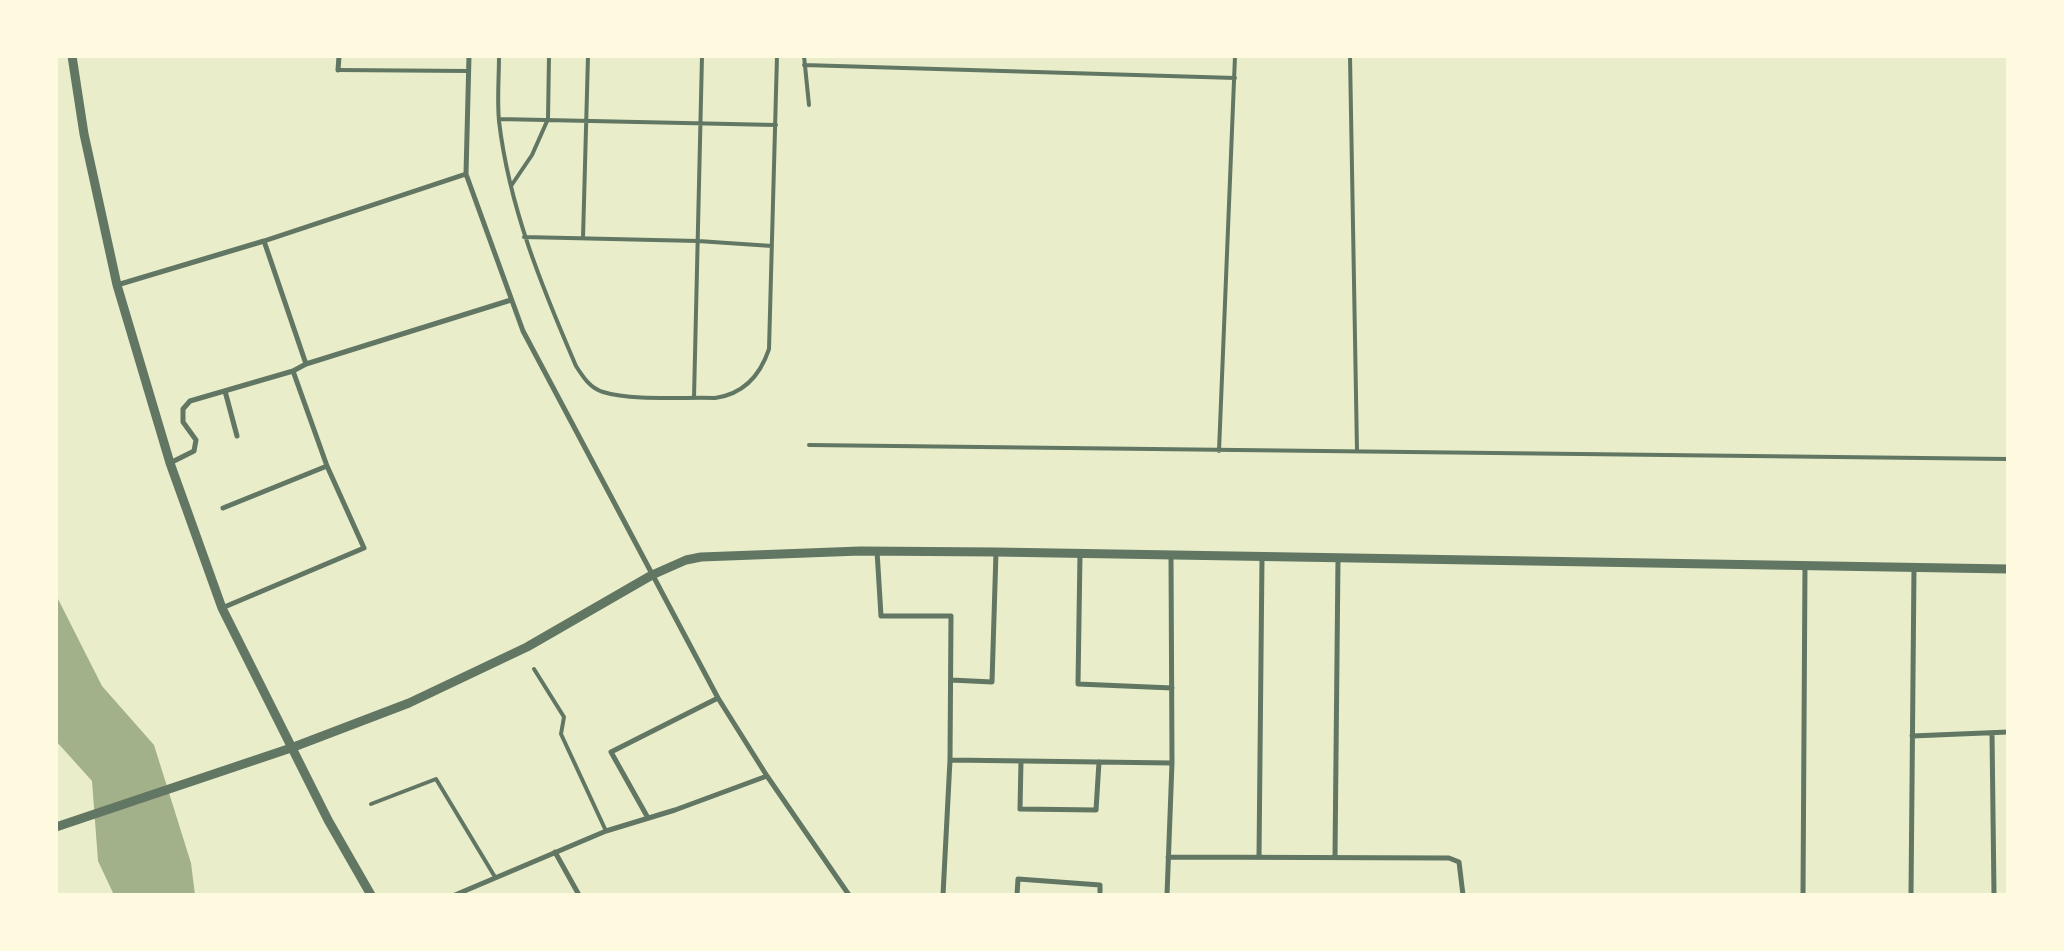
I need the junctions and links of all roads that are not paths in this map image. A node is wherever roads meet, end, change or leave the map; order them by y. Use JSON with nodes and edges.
{"nodes":[{"id":1,"x":72,"y":56,"type":"edge"},
{"id":2,"x":339,"y":56,"type":"edge"},
{"id":3,"x":469,"y":56,"type":"edge"},
{"id":4,"x":499,"y":56,"type":"edge"},
{"id":5,"x":549,"y":56,"type":"edge"},
{"id":6,"x":588,"y":56,"type":"edge"},
{"id":7,"x":702,"y":56,"type":"edge"},
{"id":8,"x":777,"y":56,"type":"edge"},
{"id":9,"x":804,"y":56,"type":"edge"},
{"id":10,"x":1235,"y":56,"type":"edge"},
{"id":11,"x":1350,"y":56,"type":"edge"},
{"id":12,"x":804,"y":65,"type":"junction"},
{"id":13,"x":338,"y":70,"type":"joint"},
{"id":14,"x":469,"y":71,"type":"junction"},
{"id":15,"x":1235,"y":78,"type":"junction"},
{"id":16,"x":809,"y":105,"type":"dead end"},
{"id":17,"x":499,"y":119,"type":"junction"},
{"id":18,"x":548,"y":119,"type":"junction"},
{"id":19,"x":586,"y":120,"type":"junction"},
{"id":20,"x":700,"y":122,"type":"junction"},
{"id":21,"x":776,"y":125,"type":"junction"},
{"id":22,"x":466,"y":174,"type":"junction"},
{"id":23,"x":511,"y":186,"type":"junction"},
{"id":24,"x":524,"y":237,"type":"junction"},
{"id":25,"x":583,"y":238,"type":"junction"},
{"id":26,"x":264,"y":241,"type":"junction"},
{"id":27,"x":698,"y":241,"type":"junction"},
{"id":28,"x":772,"y":246,"type":"junction"},
{"id":29,"x":116,"y":285,"type":"junction"},
{"id":30,"x":510,"y":300,"type":"junction"},
{"id":31,"x":306,"y":364,"type":"junction"},
{"id":32,"x":293,"y":371,"type":"junction"},
{"id":33,"x":224,"y":391,"type":"junction"},
{"id":34,"x":694,"y":398,"type":"junction"},
{"id":35,"x":237,"y":436,"type":"dead end"},
{"id":36,"x":809,"y":445,"type":"dead end"},
{"id":37,"x":1219,"y":451,"type":"junction"},
{"id":38,"x":1357,"y":452,"type":"junction"},
{"id":39,"x":2008,"y":459,"type":"edge"},
{"id":40,"x":170,"y":463,"type":"junction"},
{"id":41,"x":327,"y":466,"type":"junction"},
{"id":42,"x":223,"y":508,"type":"dead end"},
{"id":43,"x":877,"y":552,"type":"junction"},
{"id":44,"x":996,"y":552,"type":"junction"},
{"id":45,"x":1080,"y":554,"type":"junction"},
{"id":46,"x":1171,"y":555,"type":"junction"},
{"id":47,"x":1262,"y":557,"type":"junction"},
{"id":48,"x":1338,"y":558,"type":"junction"},
{"id":49,"x":1805,"y":566,"type":"junction"},
{"id":50,"x":1914,"y":568,"type":"junction"},
{"id":51,"x":2008,"y":569,"type":"edge"},
{"id":52,"x":652,"y":575,"type":"junction"},
{"id":53,"x":222,"y":608,"type":"junction"},
{"id":54,"x":534,"y":669,"type":"dead end"},
{"id":55,"x":951,"y":680,"type":"junction"},
{"id":56,"x":1172,"y":688,"type":"junction"},
{"id":57,"x":718,"y":698,"type":"junction"},
{"id":58,"x":1992,"y":732,"type":"junction"},
{"id":59,"x":2008,"y":732,"type":"edge"},
{"id":60,"x":1912,"y":736,"type":"junction"},
{"id":61,"x":291,"y":748,"type":"junction"},
{"id":62,"x":950,"y":760,"type":"junction"},
{"id":63,"x":1021,"y":761,"type":"junction"},
{"id":64,"x":1100,"y":762,"type":"junction"},
{"id":65,"x":1172,"y":763,"type":"junction"},
{"id":66,"x":767,"y":776,"type":"junction"},
{"id":67,"x":372,"y":804,"type":"dead end"},
{"id":68,"x":648,"y":818,"type":"junction"},
{"id":69,"x":56,"y":827,"type":"edge"},
{"id":70,"x":606,"y":831,"type":"junction"},
{"id":71,"x":556,"y":852,"type":"junction"},
{"id":72,"x":1168,"y":857,"type":"junction"},
{"id":73,"x":1259,"y":857,"type":"junction"},
{"id":74,"x":1335,"y":857,"type":"junction"},
{"id":75,"x":495,"y":877,"type":"junction"},
{"id":76,"x":371,"y":895,"type":"edge"},
{"id":77,"x":455,"y":895,"type":"edge"},
{"id":78,"x":579,"y":895,"type":"edge"},
{"id":79,"x":849,"y":895,"type":"edge"},
{"id":80,"x":943,"y":895,"type":"edge"},
{"id":81,"x":1017,"y":895,"type":"edge"},
{"id":82,"x":1100,"y":895,"type":"edge"},
{"id":83,"x":1167,"y":895,"type":"edge"},
{"id":84,"x":1463,"y":895,"type":"edge"},
{"id":85,"x":1803,"y":895,"type":"edge"},
{"id":86,"x":1910,"y":895,"type":"edge"},
{"id":87,"x":1994,"y":895,"type":"edge"}],
"edges":[{"from":1,"to":29,"type":"street"},
{"from":2,"to":13,"type":"street"},
{"from":3,"to":14,"type":"street"},
{"from":4,"to":17,"type":"lane"},
{"from":5,"to":18,"type":"lane"},
{"from":6,"to":19,"type":"lane"},
{"from":7,"to":20,"type":"lane"},
{"from":8,"to":21,"type":"lane"},
{"from":9,"to":12,"type":"lane"},
{"from":10,"to":15,"type":"lane"},
{"from":11,"to":38,"type":"lane"},
{"from":12,"to":15,"type":"lane"},
{"from":12,"to":16,"type":"lane"},
{"from":13,"to":14,"type":"lane"},
{"from":14,"to":22,"type":"street"},
{"from":15,"to":37,"type":"lane"},
{"from":17,"to":18,"type":"lane"},
{"from":17,"to":23,"type":"lane"},
{"from":18,"to":19,"type":"lane"},
{"from":18,"to":23,"type":"lane"},
{"from":19,"to":20,"type":"lane"},
{"from":19,"to":25,"type":"lane"},
{"from":20,"to":21,"type":"lane"},
{"from":20,"to":27,"type":"lane"},
{"from":21,"to":28,"type":"lane"},
{"from":22,"to":26,"type":"street"},
{"from":22,"to":30,"type":"street"},
{"from":23,"to":24,"type":"lane"},
{"from":24,"to":25,"type":"lane"},
{"from":24,"to":34,"type":"lane"},
{"from":25,"to":27,"type":"lane"},
{"from":26,"to":29,"type":"street"},
{"from":26,"to":31,"type":"street"},
{"from":27,"to":28,"type":"lane"},
{"from":27,"to":34,"type":"lane"},
{"from":28,"to":34,"type":"lane"},
{"from":29,"to":40,"type":"street"},
{"from":30,"to":31,"type":"street"},
{"from":30,"to":52,"type":"street"},
{"from":31,"to":32,"type":"street"},
{"from":32,"to":33,"type":"street"},
{"from":32,"to":41,"type":"street"},
{"from":33,"to":35,"type":"street"},
{"from":33,"to":40,"type":"street"},
{"from":36,"to":37,"type":"lane"},
{"from":37,"to":38,"type":"lane"},
{"from":38,"to":39,"type":"lane"},
{"from":40,"to":53,"type":"street"},
{"from":41,"to":42,"type":"street"},
{"from":41,"to":53,"type":"street"},
{"from":43,"to":44,"type":"street"},
{"from":43,"to":52,"type":"street"},
{"from":43,"to":55,"type":"street"},
{"from":44,"to":45,"type":"street"},
{"from":44,"to":55,"type":"street"},
{"from":45,"to":46,"type":"street"},
{"from":45,"to":56,"type":"street"},
{"from":46,"to":47,"type":"street"},
{"from":46,"to":56,"type":"street"},
{"from":47,"to":48,"type":"street"},
{"from":47,"to":73,"type":"street"},
{"from":48,"to":49,"type":"street"},
{"from":48,"to":74,"type":"street"},
{"from":49,"to":50,"type":"street"},
{"from":49,"to":85,"type":"street"},
{"from":50,"to":51,"type":"street"},
{"from":50,"to":60,"type":"street"},
{"from":52,"to":57,"type":"street"},
{"from":52,"to":61,"type":"street"},
{"from":53,"to":61,"type":"street"},
{"from":54,"to":70,"type":"lane"},
{"from":55,"to":62,"type":"street"},
{"from":56,"to":65,"type":"street"},
{"from":57,"to":66,"type":"street"},
{"from":57,"to":68,"type":"street"},
{"from":58,"to":59,"type":"street"},
{"from":58,"to":60,"type":"street"},
{"from":58,"to":87,"type":"street"},
{"from":60,"to":86,"type":"street"},
{"from":61,"to":69,"type":"street"},
{"from":61,"to":76,"type":"street"},
{"from":62,"to":63,"type":"street"},
{"from":62,"to":80,"type":"street"},
{"from":63,"to":64,"type":"street"},
{"from":63,"to":64,"type":"street"},
{"from":64,"to":65,"type":"street"},
{"from":65,"to":72,"type":"street"},
{"from":66,"to":68,"type":"street"},
{"from":66,"to":79,"type":"street"},
{"from":67,"to":75,"type":"lane"},
{"from":68,"to":70,"type":"street"},
{"from":70,"to":71,"type":"street"},
{"from":71,"to":75,"type":"street"},
{"from":71,"to":78,"type":"street"},
{"from":72,"to":73,"type":"street"},
{"from":72,"to":83,"type":"street"},
{"from":73,"to":74,"type":"street"},
{"from":74,"to":84,"type":"street"},
{"from":75,"to":77,"type":"street"},
{"from":81,"to":82,"type":"street"}]}
